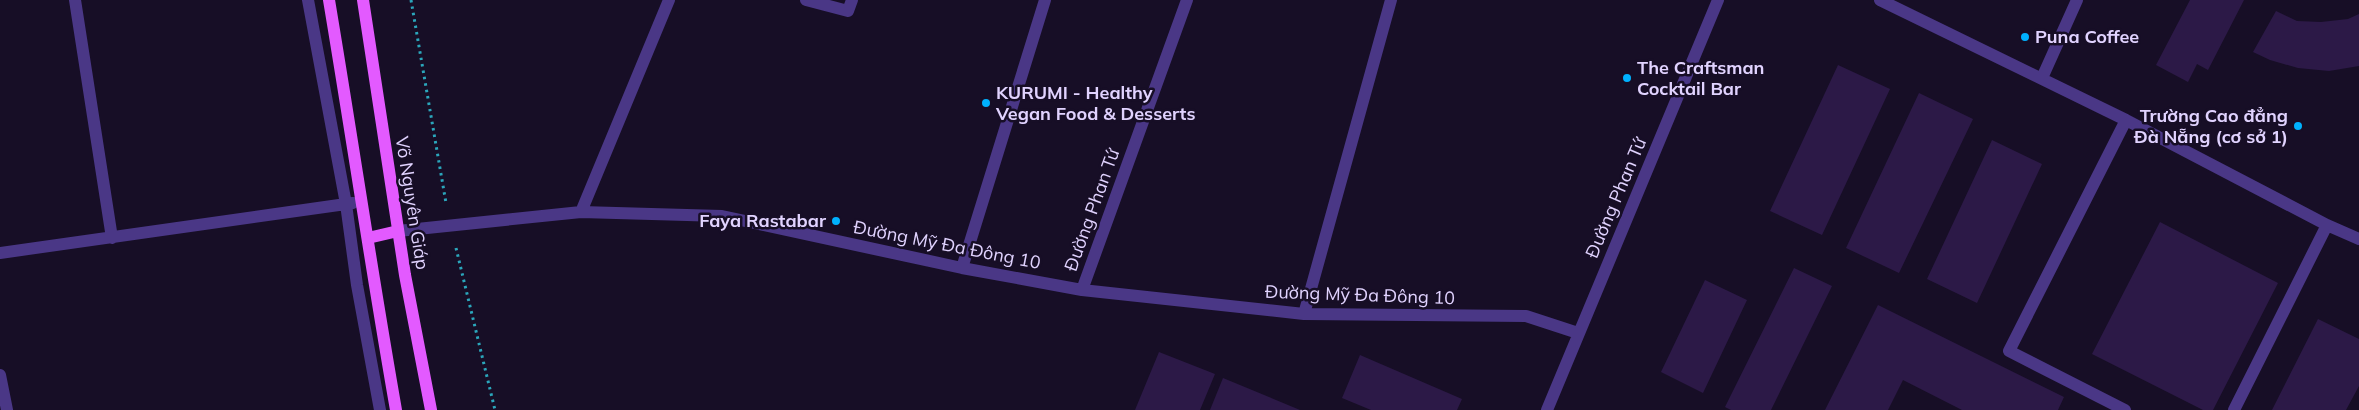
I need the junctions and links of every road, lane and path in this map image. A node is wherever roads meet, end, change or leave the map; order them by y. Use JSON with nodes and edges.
{"nodes":[{"id":1,"x":75,"y":0,"type":"edge"},
{"id":2,"x":308,"y":0,"type":"edge"},
{"id":3,"x":329,"y":0,"type":"edge"},
{"id":4,"x":363,"y":0,"type":"edge"},
{"id":5,"x":670,"y":0,"type":"edge"},
{"id":6,"x":806,"y":0,"type":"edge"},
{"id":7,"x":852,"y":0,"type":"edge"},
{"id":8,"x":1045,"y":0,"type":"edge"},
{"id":9,"x":1187,"y":0,"type":"edge"},
{"id":10,"x":1391,"y":0,"type":"edge"},
{"id":11,"x":1718,"y":0,"type":"edge"},
{"id":12,"x":1880,"y":0,"type":"edge"},
{"id":13,"x":2077,"y":0,"type":"edge"},
{"id":14,"x":2042,"y":78,"type":"junction"},
{"id":15,"x":2126,"y":120,"type":"junction"},
{"id":16,"x":363,"y":202,"type":"junction"},
{"id":17,"x":346,"y":204,"type":"junction"},
{"id":18,"x":581,"y":212,"type":"junction"},
{"id":19,"x":2327,"y":224,"type":"junction"},
{"id":20,"x":398,"y":231,"type":"junction"},
{"id":21,"x":112,"y":238,"type":"junction"},
{"id":22,"x":368,"y":238,"type":"junction"},
{"id":23,"x":2359,"y":239,"type":"edge"},
{"id":24,"x":0,"y":253,"type":"edge"},
{"id":25,"x":962,"y":268,"type":"junction"},
{"id":26,"x":1082,"y":290,"type":"junction"},
{"id":27,"x":1304,"y":314,"type":"junction"},
{"id":28,"x":1578,"y":332,"type":"junction"},
{"id":29,"x":0,"y":375,"type":"edge"},
{"id":30,"x":7,"y":410,"type":"edge"},
{"id":31,"x":380,"y":410,"type":"edge"},
{"id":32,"x":396,"y":410,"type":"edge"},
{"id":33,"x":431,"y":410,"type":"edge"},
{"id":34,"x":1548,"y":410,"type":"edge"},
{"id":35,"x":2125,"y":410,"type":"edge"},
{"id":36,"x":2234,"y":410,"type":"edge"}],
"edges":[{"from":1,"to":21,"type":"street"},
{"from":2,"to":17,"type":"street"},
{"from":3,"to":16,"type":"main road"},
{"from":4,"to":20,"type":"main road","name":"Võ Nguyên Giáp"},
{"from":5,"to":18,"type":"street"},
{"from":6,"to":7,"type":"street"},
{"from":8,"to":25,"type":"street"},
{"from":9,"to":26,"type":"street","name":"Đường Phan Tứ"},
{"from":10,"to":27,"type":"street"},
{"from":11,"to":28,"type":"street","name":"Đường Phan Tứ"},
{"from":12,"to":14,"type":"street"},
{"from":13,"to":14,"type":"street"},
{"from":14,"to":15,"type":"street"},
{"from":15,"to":19,"type":"street"},
{"from":15,"to":35,"type":"street"},
{"from":16,"to":17,"type":"street"},
{"from":16,"to":22,"type":"main road"},
{"from":17,"to":21,"type":"street"},
{"from":17,"to":31,"type":"street"},
{"from":18,"to":20,"type":"street","name":"Đường Mỹ Đa Đông 10"},
{"from":18,"to":25,"type":"street","name":"Đường Mỹ Đa Đông 10"},
{"from":19,"to":23,"type":"street"},
{"from":19,"to":36,"type":"street"},
{"from":20,"to":22,"type":"main road"},
{"from":20,"to":33,"type":"main road","name":"Võ Nguyên Giáp"},
{"from":21,"to":24,"type":"street"},
{"from":22,"to":32,"type":"main road"},
{"from":25,"to":26,"type":"street","name":"Đường Mỹ Đa Đông 10"},
{"from":26,"to":27,"type":"street","name":"Đường Mỹ Đa Đông 10"},
{"from":27,"to":28,"type":"street","name":"Đường Mỹ Đa Đông 10"},
{"from":28,"to":34,"type":"street","name":"Đường Phan Tứ"},
{"from":29,"to":30,"type":"street"}]}
